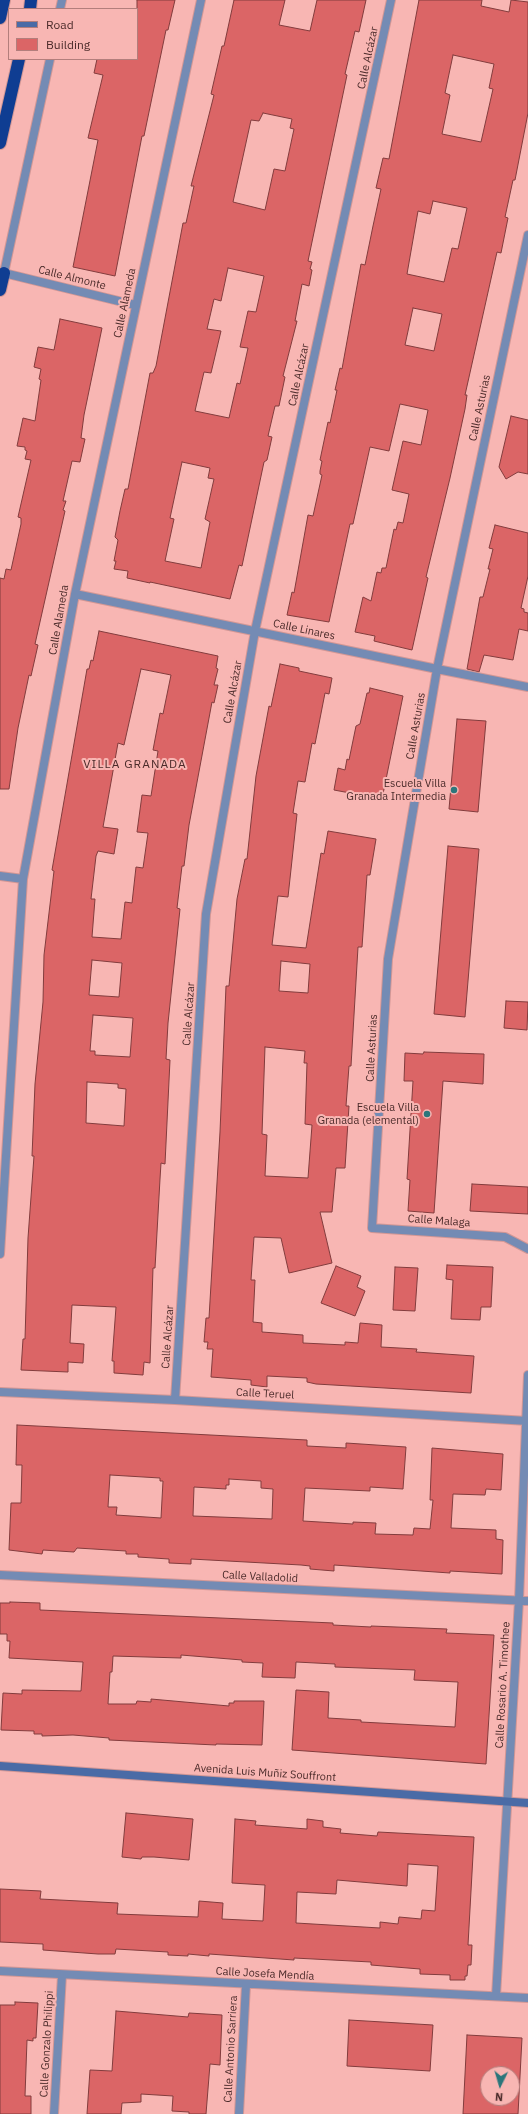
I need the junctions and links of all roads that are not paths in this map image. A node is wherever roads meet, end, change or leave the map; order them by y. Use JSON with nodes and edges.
{"nodes":[{"id":1,"x":4,"y":0,"type":"edge"},
{"id":2,"x":201,"y":0,"type":"edge"},
{"id":3,"x":391,"y":0,"type":"edge"},
{"id":4,"x":0,"y":18,"type":"edge"},
{"id":5,"x":19,"y":60,"type":"edge"},
{"id":6,"x":50,"y":60,"type":"edge"},
{"id":7,"x":0,"y":143,"type":"edge"},
{"id":8,"x":528,"y":235,"type":"edge"},
{"id":9,"x":4,"y":273,"type":"junction"},
{"id":10,"x":0,"y":290,"type":"edge"},
{"id":11,"x":135,"y":305,"type":"junction"},
{"id":12,"x":75,"y":594,"type":"junction"},
{"id":13,"x":255,"y":631,"type":"junction"},
{"id":14,"x":437,"y":669,"type":"junction"},
{"id":15,"x":528,"y":686,"type":"edge"},
{"id":16,"x":0,"y":876,"type":"edge"},
{"id":17,"x":23,"y":879,"type":"junction"},
{"id":18,"x":372,"y":1228,"type":"joint"},
{"id":19,"x":528,"y":1249,"type":"edge"},
{"id":20,"x":0,"y":1254,"type":"edge"},
{"id":21,"x":528,"y":1375,"type":"edge"},
{"id":22,"x":0,"y":1392,"type":"edge"},
{"id":23,"x":175,"y":1400,"type":"junction"},
{"id":24,"x":528,"y":1421,"type":"edge"},
{"id":25,"x":0,"y":1575,"type":"edge"},
{"id":26,"x":519,"y":1600,"type":"junction"},
{"id":27,"x":528,"y":1601,"type":"edge"},
{"id":28,"x":0,"y":1766,"type":"edge"},
{"id":29,"x":507,"y":1801,"type":"junction"},
{"id":30,"x":528,"y":1803,"type":"edge"},
{"id":31,"x":0,"y":1971,"type":"edge"},
{"id":32,"x":62,"y":1975,"type":"junction"},
{"id":33,"x":246,"y":1984,"type":"junction"},
{"id":34,"x":496,"y":1996,"type":"junction"},
{"id":35,"x":528,"y":1998,"type":"edge"},
{"id":36,"x":54,"y":2114,"type":"edge"},
{"id":37,"x":239,"y":2114,"type":"edge"}],
"edges":[{"from":1,"to":4,"type":"highway"},
{"from":2,"to":11,"type":"street","name":"Calle Alameda"},
{"from":3,"to":13,"type":"street","name":"Calle Alcázar"},
{"from":5,"to":7,"type":"highway"},
{"from":6,"to":9,"type":"street"},
{"from":8,"to":14,"type":"street","name":"Calle Asturias"},
{"from":9,"to":10,"type":"highway"},
{"from":9,"to":11,"type":"street","name":"Calle Almonte"},
{"from":11,"to":12,"type":"street","name":"Calle Alameda"},
{"from":12,"to":13,"type":"street","name":"Calle Linares"},
{"from":12,"to":17,"type":"street","name":"Calle Alameda"},
{"from":13,"to":14,"type":"street","name":"Calle Linares"},
{"from":13,"to":23,"type":"street","name":"Calle Alcázar"},
{"from":14,"to":15,"type":"street","name":"Calle Linares"},
{"from":14,"to":18,"type":"street","name":"Calle Asturias"},
{"from":16,"to":17,"type":"street"},
{"from":17,"to":20,"type":"street","name":"Calle Alameda"},
{"from":18,"to":19,"type":"street","name":"Calle Malaga"},
{"from":21,"to":24,"type":"street","name":"Calle Rosario A. Timothee"},
{"from":22,"to":23,"type":"street","name":"Calle Teruel"},
{"from":23,"to":24,"type":"street","name":"Calle Teruel"},
{"from":24,"to":26,"type":"street","name":"Calle Rosario A. Timothee"},
{"from":25,"to":26,"type":"street","name":"Calle Valladolid"},
{"from":26,"to":27,"type":"street","name":"Calle Valladolid"},
{"from":26,"to":29,"type":"street","name":"Calle Rosario A. Timothee"},
{"from":28,"to":29,"type":"street","name":"Avenida Luis Muñiz Souffront"},
{"from":29,"to":30,"type":"street","name":"Avenida Luis Muñiz Souffront"},
{"from":29,"to":34,"type":"street","name":"Calle Rosario A. Timothee"},
{"from":31,"to":32,"type":"street","name":"Calle Josefa Mendía"},
{"from":32,"to":33,"type":"street","name":"Calle Josefa Mendía"},
{"from":32,"to":36,"type":"street","name":"Calle Gonzalo Philippi"},
{"from":33,"to":34,"type":"street","name":"Calle Josefa Mendía"},
{"from":33,"to":37,"type":"street","name":"Calle Antonio Sarriera"},
{"from":34,"to":35,"type":"street","name":"Calle Josefa Mendía"}]}
